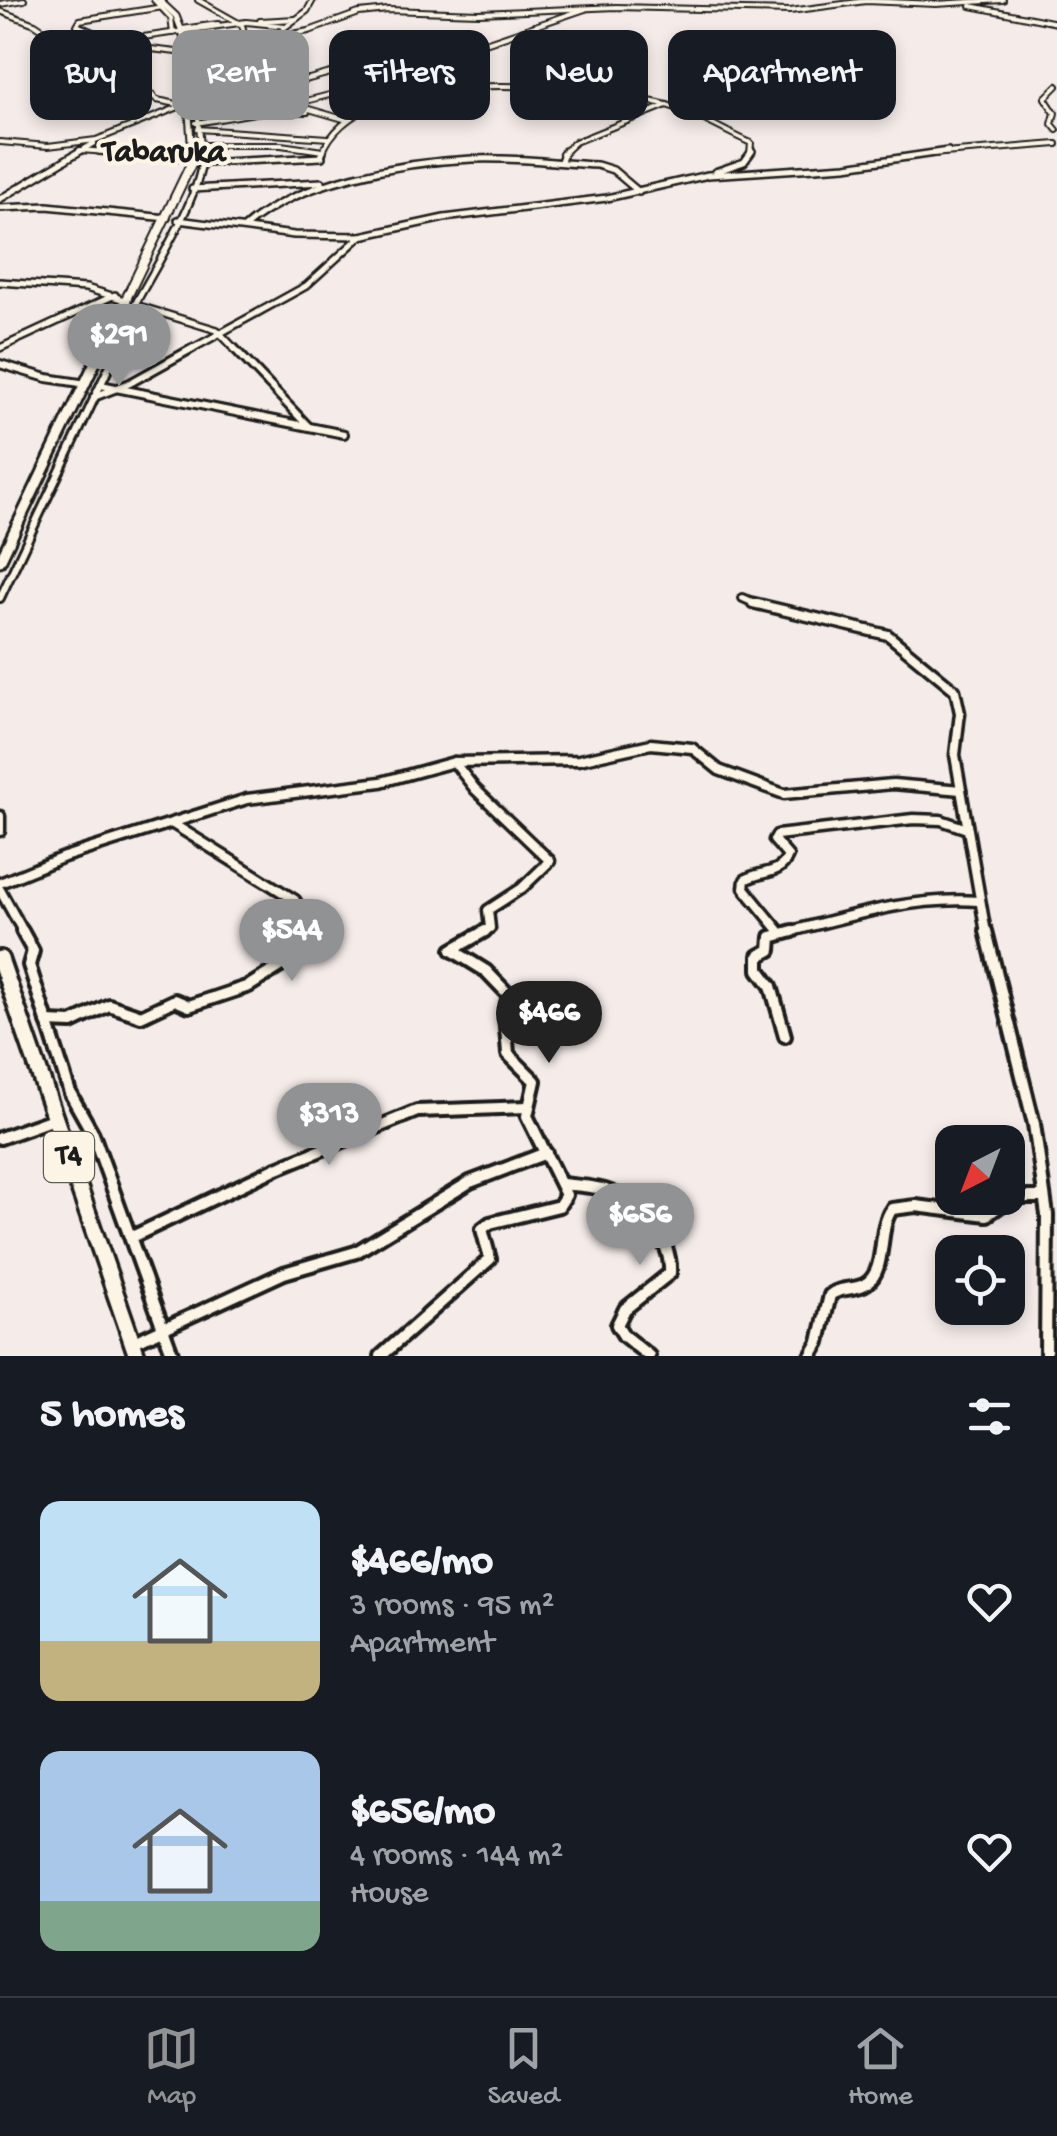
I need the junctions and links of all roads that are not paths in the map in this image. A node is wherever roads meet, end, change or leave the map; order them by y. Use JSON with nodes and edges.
{"nodes":[{"id":1,"x":24,"y":0,"type":"edge"},
{"id":2,"x":198,"y":0,"type":"edge"},
{"id":3,"x":313,"y":0,"type":"edge"},
{"id":4,"x":608,"y":0,"type":"edge"},
{"id":5,"x":1003,"y":0,"type":"edge"},
{"id":6,"x":163,"y":3,"type":"edge"},
{"id":7,"x":0,"y":4,"type":"edge"},
{"id":8,"x":962,"y":4,"type":"junction"},
{"id":9,"x":590,"y":7,"type":"junction"},
{"id":10,"x":0,"y":11,"type":"edge"},
{"id":11,"x":296,"y":17,"type":"junction"},
{"id":12,"x":226,"y":18,"type":"junction"},
{"id":13,"x":256,"y":22,"type":"junction"},
{"id":14,"x":1057,"y":23,"type":"edge"},
{"id":15,"x":209,"y":24,"type":"junction"},
{"id":16,"x":229,"y":24,"type":"junction"},
{"id":17,"x":240,"y":24,"type":"junction"},
{"id":18,"x":286,"y":26,"type":"junction"},
{"id":19,"x":42,"y":30,"type":"edge"},
{"id":20,"x":86,"y":30,"type":"edge"},
{"id":21,"x":178,"y":30,"type":"edge"},
{"id":22,"x":186,"y":30,"type":"edge"},
{"id":23,"x":192,"y":30,"type":"edge"},
{"id":24,"x":240,"y":30,"type":"edge"},
{"id":25,"x":280,"y":30,"type":"edge"},
{"id":26,"x":309,"y":31,"type":"edge"},
{"id":27,"x":490,"y":41,"type":"edge"},
{"id":28,"x":1057,"y":86,"type":"edge"},
{"id":29,"x":490,"y":88,"type":"edge"},
{"id":30,"x":667,"y":104,"type":"junction"},
{"id":31,"x":309,"y":109,"type":"edge"},
{"id":32,"x":172,"y":110,"type":"edge"},
{"id":33,"x":309,"y":112,"type":"edge"},
{"id":34,"x":321,"y":112,"type":"junction"},
{"id":35,"x":329,"y":112,"type":"edge"},
{"id":36,"x":329,"y":115,"type":"edge"},
{"id":37,"x":194,"y":120,"type":"edge"},
{"id":38,"x":224,"y":120,"type":"edge"},
{"id":39,"x":346,"y":120,"type":"edge"},
{"id":40,"x":196,"y":126,"type":"junction"},
{"id":41,"x":1057,"y":130,"type":"edge"},
{"id":42,"x":104,"y":138,"type":"junction"},
{"id":43,"x":328,"y":138,"type":"junction"},
{"id":44,"x":0,"y":142,"type":"edge"},
{"id":45,"x":1057,"y":144,"type":"edge"},
{"id":46,"x":198,"y":145,"type":"junction"},
{"id":47,"x":80,"y":150,"type":"junction"},
{"id":48,"x":322,"y":155,"type":"junction"},
{"id":49,"x":192,"y":161,"type":"junction"},
{"id":50,"x":561,"y":161,"type":"junction"},
{"id":51,"x":203,"y":163,"type":"junction"},
{"id":52,"x":708,"y":175,"type":"junction"},
{"id":53,"x":325,"y":185,"type":"junction"},
{"id":54,"x":192,"y":189,"type":"junction"},
{"id":55,"x":639,"y":192,"type":"junction"},
{"id":56,"x":0,"y":200,"type":"edge"},
{"id":57,"x":0,"y":208,"type":"edge"},
{"id":58,"x":167,"y":218,"type":"junction"},
{"id":59,"x":178,"y":220,"type":"junction"},
{"id":60,"x":241,"y":228,"type":"junction"},
{"id":61,"x":361,"y":236,"type":"junction"},
{"id":62,"x":0,"y":282,"type":"edge"},
{"id":63,"x":116,"y":296,"type":"junction"},
{"id":64,"x":132,"y":303,"type":"junction"},
{"id":65,"x":220,"y":334,"type":"junction"},
{"id":66,"x":0,"y":348,"type":"edge"},
{"id":67,"x":0,"y":364,"type":"edge"},
{"id":68,"x":87,"y":384,"type":"junction"},
{"id":69,"x":101,"y":385,"type":"junction"},
{"id":70,"x":119,"y":389,"type":"junction"},
{"id":71,"x":94,"y":398,"type":"junction"},
{"id":72,"x":312,"y":429,"type":"junction"},
{"id":73,"x":344,"y":434,"type":"dead end"},
{"id":74,"x":0,"y":561,"type":"edge"},
{"id":75,"x":0,"y":598,"type":"edge"},
{"id":76,"x":742,"y":598,"type":"dead end"},
{"id":77,"x":454,"y":762,"type":"junction"},
{"id":78,"x":962,"y":790,"type":"junction"},
{"id":79,"x":0,"y":816,"type":"edge"},
{"id":80,"x":172,"y":823,"type":"junction"},
{"id":81,"x":967,"y":829,"type":"junction"},
{"id":82,"x":0,"y":831,"type":"edge"},
{"id":83,"x":0,"y":886,"type":"edge"},
{"id":84,"x":978,"y":901,"type":"junction"},
{"id":85,"x":782,"y":933,"type":"junction"},
{"id":86,"x":0,"y":959,"type":"edge"},
{"id":87,"x":47,"y":1022,"type":"junction"},
{"id":88,"x":785,"y":1036,"type":"dead end"},
{"id":89,"x":528,"y":1107,"type":"junction"},
{"id":90,"x":56,"y":1118,"type":"junction"},
{"id":91,"x":0,"y":1138,"type":"edge"},
{"id":92,"x":546,"y":1153,"type":"junction"},
{"id":93,"x":562,"y":1184,"type":"junction"},
{"id":94,"x":1044,"y":1197,"type":"junction"},
{"id":95,"x":132,"y":1237,"type":"junction"},
{"id":96,"x":163,"y":1328,"type":"junction"},
{"id":97,"x":134,"y":1349,"type":"edge"},
{"id":98,"x":172,"y":1356,"type":"edge"},
{"id":99,"x":381,"y":1356,"type":"edge"},
{"id":100,"x":649,"y":1356,"type":"edge"},
{"id":101,"x":811,"y":1356,"type":"edge"},
{"id":102,"x":1046,"y":1356,"type":"edge"}],
"edges":[{"from":1,"to":7,"type":"street"},
{"from":2,"to":12,"type":"street"},
{"from":3,"to":11,"type":"street"},
{"from":4,"to":9,"type":"street"},
{"from":5,"to":8,"type":"street"},
{"from":6,"to":20,"type":"street"},
{"from":6,"to":21,"type":"highway"},
{"from":8,"to":9,"type":"street"},
{"from":8,"to":14,"type":"street"},
{"from":9,"to":26,"type":"street"},
{"from":9,"to":27,"type":"street"},
{"from":10,"to":19,"type":"street"},
{"from":11,"to":13,"type":"street"},
{"from":11,"to":18,"type":"street"},
{"from":12,"to":15,"type":"street"},
{"from":12,"to":17,"type":"street"},
{"from":13,"to":17,"type":"street"},
{"from":13,"to":18,"type":"street"},
{"from":15,"to":16,"type":"street"},
{"from":15,"to":22,"type":"street"},
{"from":16,"to":17,"type":"street"},
{"from":16,"to":23,"type":"street"},
{"from":17,"to":24,"type":"street"},
{"from":18,"to":25,"type":"street"},
{"from":28,"to":41,"type":"street"},
{"from":29,"to":30,"type":"street"},
{"from":30,"to":50,"type":"street"},
{"from":30,"to":52,"type":"street"},
{"from":31,"to":34,"type":"street"},
{"from":32,"to":42,"type":"street"},
{"from":33,"to":34,"type":"street"},
{"from":34,"to":35,"type":"street"},
{"from":34,"to":36,"type":"street"},
{"from":37,"to":40,"type":"highway"},
{"from":38,"to":40,"type":"street"},
{"from":39,"to":43,"type":"street"},
{"from":40,"to":43,"type":"street"},
{"from":40,"to":46,"type":"highway"},
{"from":42,"to":44,"type":"street"},
{"from":42,"to":47,"type":"street"},
{"from":43,"to":48,"type":"street"},
{"from":45,"to":52,"type":"street"},
{"from":46,"to":48,"type":"street"},
{"from":46,"to":49,"type":"highway"},
{"from":46,"to":51,"type":"street"},
{"from":47,"to":49,"type":"street"},
{"from":47,"to":56,"type":"street"},
{"from":48,"to":51,"type":"street"},
{"from":49,"to":51,"type":"street"},
{"from":49,"to":58,"type":"highway"},
{"from":50,"to":53,"type":"street"},
{"from":50,"to":55,"type":"street"},
{"from":51,"to":54,"type":"street"},
{"from":52,"to":55,"type":"street"},
{"from":53,"to":54,"type":"street"},
{"from":53,"to":60,"type":"street"},
{"from":54,"to":59,"type":"street"},
{"from":55,"to":61,"type":"street"},
{"from":57,"to":58,"type":"street"},
{"from":58,"to":64,"type":"highway"},
{"from":59,"to":60,"type":"street"},
{"from":59,"to":64,"type":"street"},
{"from":60,"to":61,"type":"street"},
{"from":61,"to":65,"type":"street"},
{"from":62,"to":63,"type":"street"},
{"from":63,"to":64,"type":"street"},
{"from":63,"to":66,"type":"street"},
{"from":64,"to":65,"type":"street"},
{"from":64,"to":68,"type":"highway"},
{"from":64,"to":69,"type":"street"},
{"from":65,"to":70,"type":"street"},
{"from":65,"to":72,"type":"street"},
{"from":67,"to":68,"type":"street"},
{"from":68,"to":74,"type":"highway"},
{"from":69,"to":70,"type":"street"},
{"from":69,"to":71,"type":"street"},
{"from":70,"to":71,"type":"street"},
{"from":70,"to":72,"type":"street"},
{"from":71,"to":75,"type":"street"},
{"from":72,"to":73,"type":"street"},
{"from":76,"to":78,"type":"street"},
{"from":77,"to":78,"type":"street"},
{"from":77,"to":80,"type":"street"},
{"from":77,"to":89,"type":"street"},
{"from":78,"to":81,"type":"street"},
{"from":79,"to":82,"type":"street"},
{"from":80,"to":83,"type":"street"},
{"from":80,"to":87,"type":"street"},
{"from":81,"to":84,"type":"street"},
{"from":81,"to":85,"type":"street"},
{"from":83,"to":87,"type":"street"},
{"from":84,"to":85,"type":"street"},
{"from":84,"to":94,"type":"street"},
{"from":85,"to":88,"type":"street"},
{"from":86,"to":90,"type":"highway","number":"T4"},
{"from":87,"to":95,"type":"street"},
{"from":89,"to":92,"type":"street"},
{"from":89,"to":95,"type":"street"},
{"from":90,"to":91,"type":"street"},
{"from":90,"to":97,"type":"highway","number":"T4"},
{"from":92,"to":93,"type":"street"},
{"from":92,"to":96,"type":"street"},
{"from":93,"to":99,"type":"street"},
{"from":93,"to":100,"type":"street"},
{"from":94,"to":101,"type":"street"},
{"from":94,"to":102,"type":"street"},
{"from":95,"to":96,"type":"street"},
{"from":96,"to":97,"type":"street"},
{"from":96,"to":98,"type":"street"}]}
